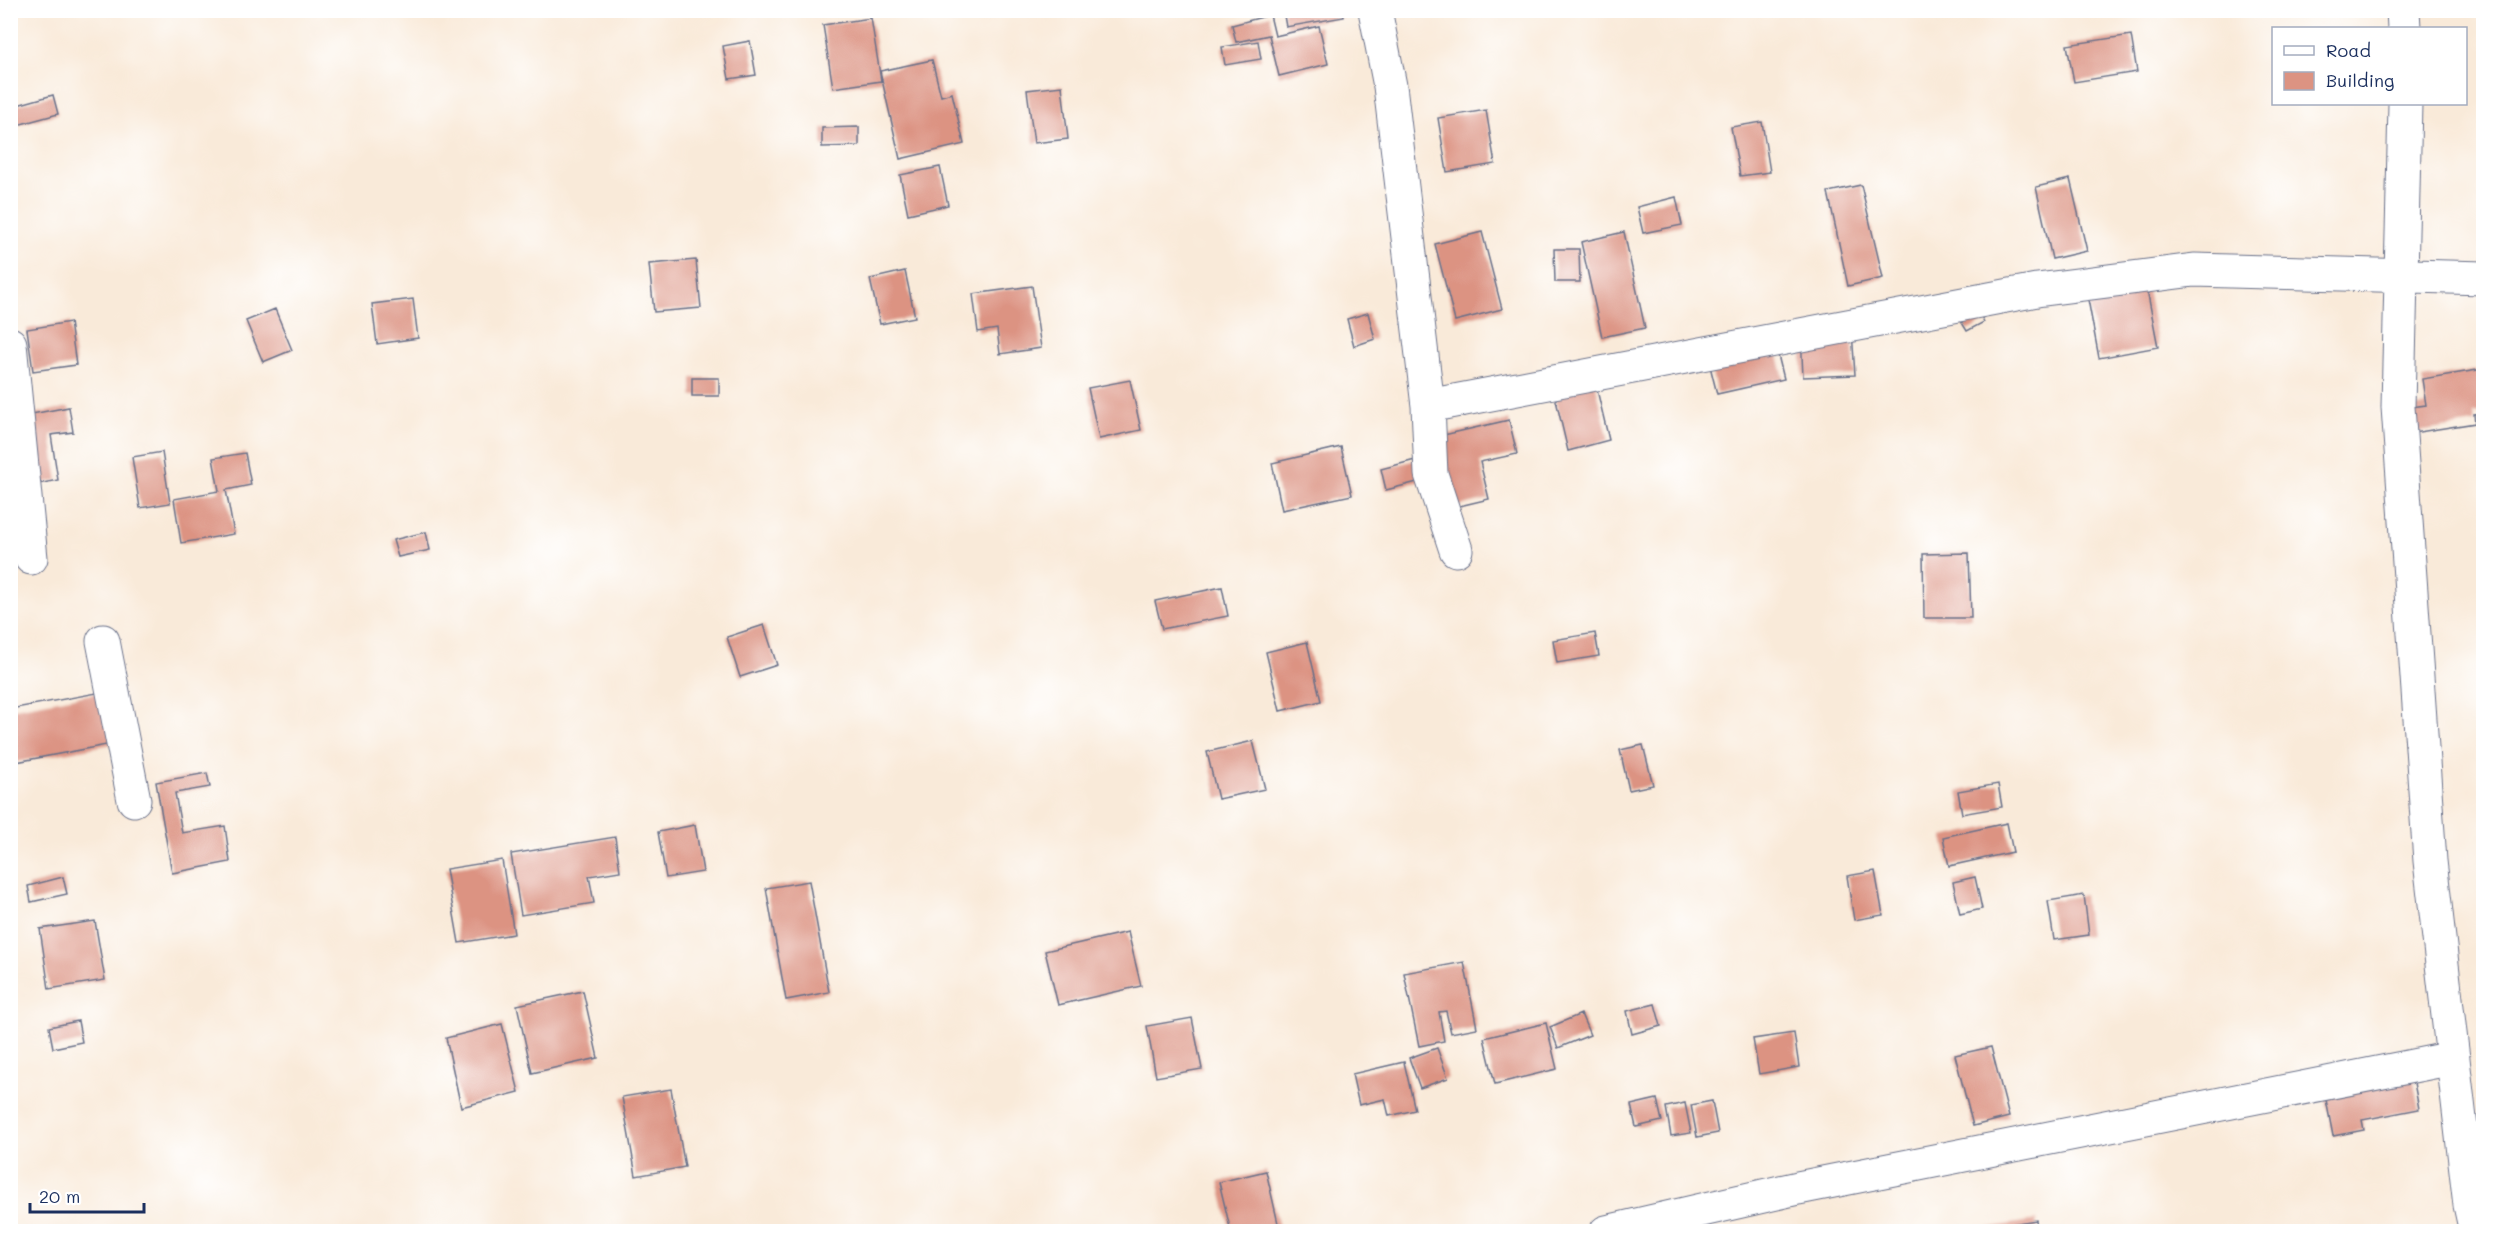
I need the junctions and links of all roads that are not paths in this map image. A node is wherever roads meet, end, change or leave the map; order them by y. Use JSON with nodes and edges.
{"nodes":[{"id":1,"x":1375,"y":10,"type":"edge"},
{"id":2,"x":2403,"y":10,"type":"edge"},
{"id":3,"x":2404,"y":27,"type":"edge"},
{"id":4,"x":2405,"y":105,"type":"edge"},
{"id":5,"x":2401,"y":276,"type":"junction"},
{"id":6,"x":2484,"y":278,"type":"edge"},
{"id":7,"x":10,"y":344,"type":"edge"},
{"id":8,"x":1428,"y":406,"type":"junction"},
{"id":9,"x":1456,"y":550,"type":"dead end"},
{"id":10,"x":31,"y":558,"type":"dead end"},
{"id":11,"x":102,"y":641,"type":"dead end"},
{"id":12,"x":134,"y":800,"type":"dead end"},
{"id":13,"x":2453,"y":1058,"type":"junction"},
{"id":14,"x":1606,"y":1232,"type":"edge"},
{"id":15,"x":2475,"y":1232,"type":"edge"}],
"edges":[{"from":1,"to":8,"type":"street"},
{"from":2,"to":3,"type":"street"},
{"from":4,"to":5,"type":"street"},
{"from":5,"to":6,"type":"street"},
{"from":5,"to":8,"type":"street"},
{"from":5,"to":13,"type":"street"},
{"from":7,"to":10,"type":"street"},
{"from":8,"to":9,"type":"street"},
{"from":11,"to":12,"type":"street"},
{"from":13,"to":14,"type":"street"},
{"from":13,"to":15,"type":"street"}]}
